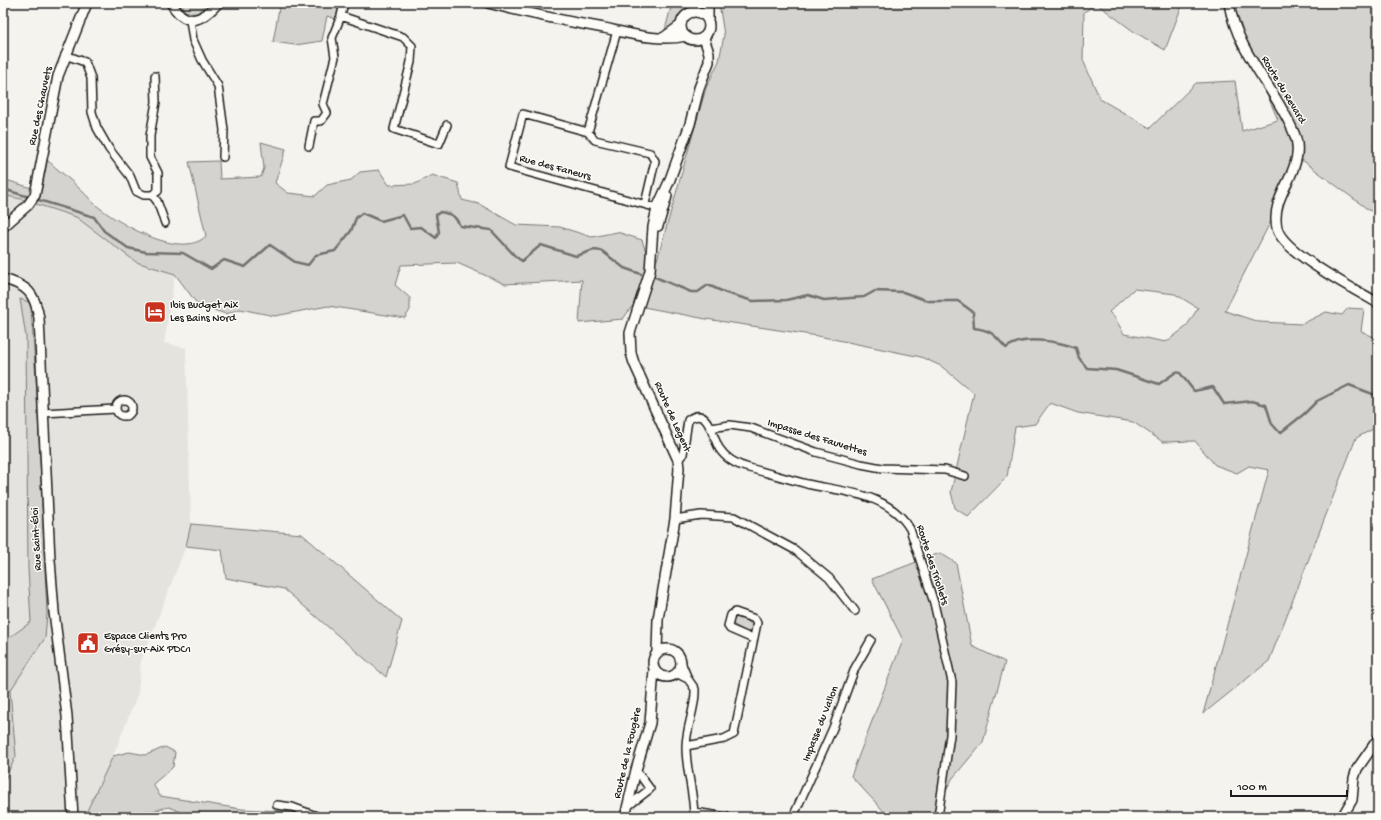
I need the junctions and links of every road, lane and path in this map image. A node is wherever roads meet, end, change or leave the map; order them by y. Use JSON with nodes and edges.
{"nodes":[{"id":1,"x":87,"y":3,"type":"edge"},
{"id":2,"x":171,"y":3,"type":"edge"},
{"id":3,"x":218,"y":3,"type":"edge"},
{"id":4,"x":344,"y":3,"type":"edge"},
{"id":5,"x":488,"y":3,"type":"edge"},
{"id":6,"x":699,"y":3,"type":"edge"},
{"id":7,"x":708,"y":3,"type":"edge"},
{"id":8,"x":1229,"y":3,"type":"edge"},
{"id":9,"x":695,"y":12,"type":"junction"},
{"id":10,"x":341,"y":16,"type":"junction"},
{"id":11,"x":190,"y":20,"type":"junction"},
{"id":12,"x":708,"y":20,"type":"junction"},
{"id":13,"x":681,"y":26,"type":"junction"},
{"id":14,"x":617,"y":31,"type":"junction"},
{"id":15,"x":686,"y":36,"type":"junction"},
{"id":16,"x":663,"y":38,"type":"junction"},
{"id":17,"x":700,"y":39,"type":"junction"},
{"id":18,"x":65,"y":55,"type":"junction"},
{"id":19,"x":155,"y":76,"type":"dead end"},
{"id":20,"x":447,"y":124,"type":"dead end"},
{"id":21,"x":588,"y":132,"type":"junction"},
{"id":22,"x":309,"y":146,"type":"dead end"},
{"id":23,"x":223,"y":157,"type":"dead end"},
{"id":24,"x":152,"y":195,"type":"junction"},
{"id":25,"x":645,"y":204,"type":"junction"},
{"id":26,"x":660,"y":209,"type":"junction"},
{"id":27,"x":165,"y":223,"type":"dead end"},
{"id":28,"x":3,"y":227,"type":"edge"},
{"id":29,"x":3,"y":279,"type":"edge"},
{"id":30,"x":1378,"y":303,"type":"edge"},
{"id":31,"x":116,"y":409,"type":"dead end"},
{"id":32,"x":43,"y":413,"type":"junction"},
{"id":33,"x":711,"y":428,"type":"junction"},
{"id":34,"x":678,"y":460,"type":"junction"},
{"id":35,"x":965,"y":476,"type":"dead end"},
{"id":36,"x":675,"y":519,"type":"junction"},
{"id":37,"x":855,"y":612,"type":"dead end"},
{"id":38,"x":659,"y":631,"type":"junction"},
{"id":39,"x":753,"y":639,"type":"junction"},
{"id":40,"x":871,"y":640,"type":"dead end"},
{"id":41,"x":672,"y":650,"type":"junction"},
{"id":42,"x":657,"y":652,"type":"junction"},
{"id":43,"x":681,"y":662,"type":"junction"},
{"id":44,"x":654,"y":669,"type":"junction"},
{"id":45,"x":676,"y":673,"type":"junction"},
{"id":46,"x":666,"y":677,"type":"junction"},
{"id":47,"x":688,"y":679,"type":"junction"},
{"id":48,"x":654,"y":695,"type":"junction"},
{"id":49,"x":1378,"y":739,"type":"edge"},
{"id":50,"x":686,"y":746,"type":"junction"},
{"id":51,"x":636,"y":770,"type":"junction"},
{"id":52,"x":277,"y":805,"type":"dead end"},
{"id":53,"x":628,"y":806,"type":"junction"},
{"id":54,"x":694,"y":814,"type":"edge"},
{"id":55,"x":73,"y":817,"type":"edge"},
{"id":56,"x":319,"y":817,"type":"edge"},
{"id":57,"x":625,"y":817,"type":"edge"},
{"id":58,"x":727,"y":817,"type":"edge"},
{"id":59,"x":793,"y":817,"type":"edge"},
{"id":60,"x":938,"y":817,"type":"edge"},
{"id":61,"x":1342,"y":817,"type":"edge"}],
"edges":[{"from":1,"to":18,"type":"main road","name":"Rue des Chauvets"},
{"from":2,"to":11,"type":"main road"},
{"from":3,"to":11,"type":"main road"},
{"from":4,"to":10,"type":"street"},
{"from":5,"to":14,"type":"main road"},
{"from":6,"to":9,"type":"main road"},
{"from":7,"to":12,"type":"main road"},
{"from":8,"to":30,"type":"main road","name":"Route du Revard"},
{"from":9,"to":12,"type":"main road"},
{"from":9,"to":13,"type":"main road"},
{"from":10,"to":20,"type":"street"},
{"from":10,"to":22,"type":"street"},
{"from":11,"to":23,"type":"street"},
{"from":12,"to":17,"type":"main road"},
{"from":13,"to":15,"type":"main road"},
{"from":13,"to":16,"type":"main road"},
{"from":14,"to":16,"type":"main road"},
{"from":14,"to":21,"type":"street"},
{"from":15,"to":16,"type":"main road"},
{"from":15,"to":17,"type":"main road"},
{"from":17,"to":26,"type":"main road","name":"Route de Legent"},
{"from":18,"to":24,"type":"street"},
{"from":18,"to":28,"type":"main road","name":"Rue des Chauvets"},
{"from":19,"to":24,"type":"street"},
{"from":21,"to":25,"type":"street","name":"Rue des Faneurs"},
{"from":21,"to":25,"type":"street","name":"Rue des Faneurs"},
{"from":24,"to":27,"type":"street"},
{"from":25,"to":26,"type":"street","name":"Rue des Faneurs"},
{"from":26,"to":34,"type":"main road","name":"Route de Legent"},
{"from":29,"to":32,"type":"main road","name":"Rue Saint-Éloi"},
{"from":31,"to":32,"type":"street"},
{"from":32,"to":55,"type":"main road","name":"Rue Saint-Éloi"},
{"from":33,"to":34,"type":"street","name":"Route des Triollets"},
{"from":33,"to":35,"type":"street","name":"Impasse des Fauvettes"},
{"from":33,"to":60,"type":"street","name":"Route des Triollets"},
{"from":34,"to":36,"type":"main road","name":"Route de Legent"},
{"from":36,"to":37,"type":"street"},
{"from":36,"to":38,"type":"main road","name":"Route de Legent"},
{"from":38,"to":41,"type":"main road"},
{"from":38,"to":42,"type":"main road","name":"Route de Legent"},
{"from":39,"to":39,"type":"street"},
{"from":39,"to":50,"type":"street"},
{"from":40,"to":59,"type":"street","name":"Impasse du Vallon"},
{"from":41,"to":42,"type":"main road"},
{"from":41,"to":43,"type":"main road"},
{"from":42,"to":44,"type":"main road"},
{"from":43,"to":45,"type":"main road"},
{"from":43,"to":47,"type":"street"},
{"from":44,"to":46,"type":"main road"},
{"from":44,"to":48,"type":"main road","name":"Route de la Fougère"},
{"from":45,"to":46,"type":"main road"},
{"from":45,"to":47,"type":"street"},
{"from":46,"to":48,"type":"main road","name":"Route de la Fougère"},
{"from":47,"to":50,"type":"street"},
{"from":48,"to":51,"type":"main road","name":"Route de la Fougère"},
{"from":49,"to":61,"type":"main road"},
{"from":50,"to":54,"type":"street"},
{"from":51,"to":53,"type":"main road","name":"Route de la Fougère"},
{"from":51,"to":53,"type":"street"},
{"from":52,"to":56,"type":"street"},
{"from":53,"to":57,"type":"main road","name":"Route de la Fougère"},
{"from":54,"to":58,"type":"street"}]}
